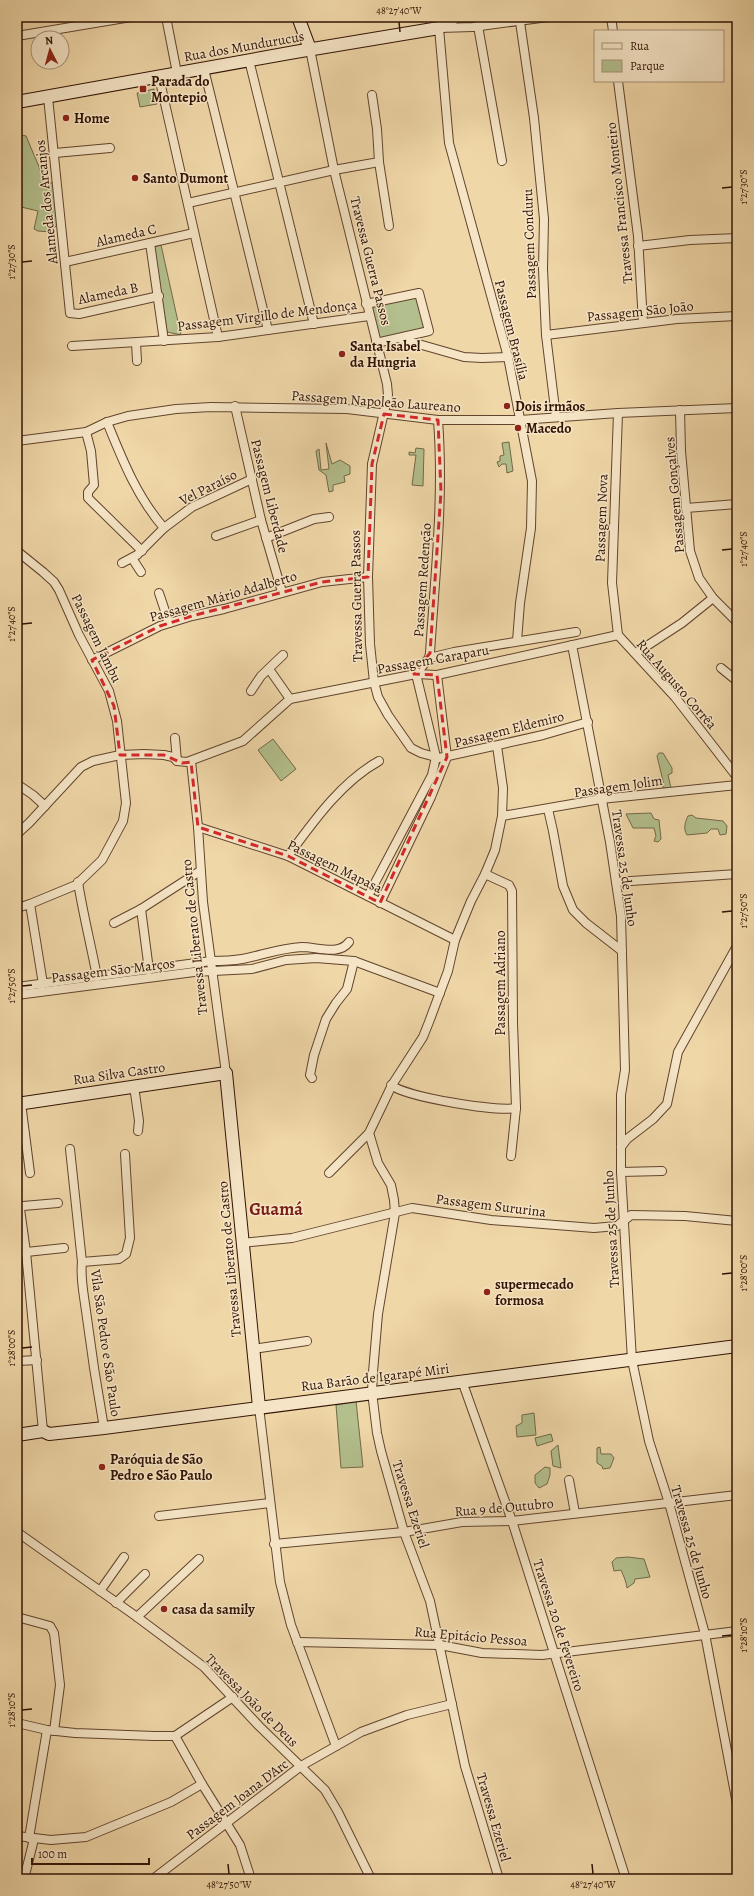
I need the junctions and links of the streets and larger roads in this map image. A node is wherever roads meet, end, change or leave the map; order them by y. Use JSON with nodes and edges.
{"nodes":[{"id":1,"x":130,"y":17,"type":"edge"},
{"id":2,"x":166,"y":17,"type":"edge"},
{"id":3,"x":298,"y":17,"type":"edge"},
{"id":4,"x":455,"y":17,"type":"edge"},
{"id":5,"x":548,"y":17,"type":"edge"},
{"id":6,"x":611,"y":17,"type":"edge"},
{"id":7,"x":520,"y":22,"type":"junction"},
{"id":8,"x":478,"y":26,"type":"junction"},
{"id":9,"x":439,"y":28,"type":"junction"},
{"id":10,"x":613,"y":30,"type":"edge"},
{"id":11,"x":17,"y":36,"type":"edge"},
{"id":12,"x":310,"y":49,"type":"junction"},
{"id":13,"x":249,"y":60,"type":"junction"},
{"id":14,"x":204,"y":69,"type":"junction"},
{"id":15,"x":177,"y":74,"type":"junction"},
{"id":16,"x":159,"y":77,"type":"junction"},
{"id":17,"x":618,"y":82,"type":"edge"},
{"id":18,"x":372,"y":95,"type":"dead end"},
{"id":19,"x":48,"y":97,"type":"junction"},
{"id":20,"x":17,"y":102,"type":"edge"},
{"id":21,"x":110,"y":148,"type":"dead end"},
{"id":22,"x":55,"y":153,"type":"junction"},
{"id":23,"x":379,"y":162,"type":"junction"},
{"id":24,"x":502,"y":162,"type":"dead end"},
{"id":25,"x":334,"y":170,"type":"junction"},
{"id":26,"x":279,"y":183,"type":"junction"},
{"id":27,"x":236,"y":193,"type":"junction"},
{"id":28,"x":188,"y":203,"type":"junction"},
{"id":29,"x":389,"y":226,"type":"dead end"},
{"id":30,"x":194,"y":232,"type":"junction"},
{"id":31,"x":737,"y":238,"type":"edge"},
{"id":32,"x":150,"y":243,"type":"junction"},
{"id":33,"x":638,"y":246,"type":"junction"},
{"id":34,"x":65,"y":262,"type":"junction"},
{"id":35,"x":159,"y":296,"type":"junction"},
{"id":36,"x":366,"y":304,"type":"junction"},
{"id":37,"x":70,"y":305,"type":"joint"},
{"id":38,"x":369,"y":316,"type":"junction"},
{"id":39,"x":737,"y":316,"type":"edge"},
{"id":40,"x":643,"y":323,"type":"junction"},
{"id":41,"x":314,"y":324,"type":"junction"},
{"id":42,"x":268,"y":330,"type":"junction"},
{"id":43,"x":546,"y":335,"type":"junction"},
{"id":44,"x":218,"y":337,"type":"junction"},
{"id":45,"x":400,"y":339,"type":"junction"},
{"id":46,"x":164,"y":340,"type":"junction"},
{"id":47,"x":136,"y":343,"type":"junction"},
{"id":48,"x":376,"y":343,"type":"junction"},
{"id":49,"x":72,"y":346,"type":"dead end"},
{"id":50,"x":508,"y":357,"type":"junction"},
{"id":51,"x":137,"y":361,"type":"dead end"},
{"id":52,"x":235,"y":406,"type":"junction"},
{"id":53,"x":737,"y":408,"type":"edge"},
{"id":54,"x":680,"y":410,"type":"junction"},
{"id":55,"x":618,"y":413,"type":"junction"},
{"id":56,"x":384,"y":414,"type":"junction"},
{"id":57,"x":556,"y":417,"type":"junction"},
{"id":58,"x":438,"y":420,"type":"junction"},
{"id":59,"x":520,"y":420,"type":"junction"},
{"id":60,"x":107,"y":422,"type":"junction"},
{"id":61,"x":86,"y":432,"type":"junction"},
{"id":62,"x":17,"y":441,"type":"edge"},
{"id":63,"x":252,"y":479,"type":"junction"},
{"id":64,"x":737,"y":504,"type":"edge"},
{"id":65,"x":686,"y":508,"type":"junction"},
{"id":66,"x":329,"y":516,"type":"dead end"},
{"id":67,"x":261,"y":520,"type":"junction"},
{"id":68,"x":164,"y":528,"type":"junction"},
{"id":69,"x":216,"y":536,"type":"dead end"},
{"id":70,"x":266,"y":538,"type":"junction"},
{"id":71,"x":17,"y":551,"type":"edge"},
{"id":72,"x":142,"y":551,"type":"junction"},
{"id":73,"x":132,"y":558,"type":"junction"},
{"id":74,"x":122,"y":563,"type":"dead end"},
{"id":75,"x":141,"y":572,"type":"dead end"},
{"id":76,"x":368,"y":577,"type":"junction"},
{"id":77,"x":282,"y":592,"type":"junction"},
{"id":78,"x":159,"y":593,"type":"dead end"},
{"id":79,"x":713,"y":598,"type":"junction"},
{"id":80,"x":737,"y":622,"type":"edge"},
{"id":81,"x":169,"y":623,"type":"junction"},
{"id":82,"x":617,"y":624,"type":"joint"},
{"id":83,"x":576,"y":632,"type":"dead end"},
{"id":84,"x":618,"y":635,"type":"junction"},
{"id":85,"x":517,"y":641,"type":"junction"},
{"id":86,"x":572,"y":645,"type":"junction"},
{"id":87,"x":636,"y":653,"type":"junction"},
{"id":88,"x":283,"y":655,"type":"dead end"},
{"id":89,"x":429,"y":658,"type":"junction"},
{"id":90,"x":92,"y":660,"type":"junction"},
{"id":91,"x":721,"y":668,"type":"dead end"},
{"id":92,"x":269,"y":669,"type":"junction"},
{"id":93,"x":416,"y":674,"type":"junction"},
{"id":94,"x":437,"y":675,"type":"junction"},
{"id":95,"x":737,"y":681,"type":"edge"},
{"id":96,"x":374,"y":682,"type":"junction"},
{"id":97,"x":251,"y":691,"type":"dead end"},
{"id":98,"x":290,"y":699,"type":"junction"},
{"id":99,"x":588,"y":722,"type":"junction"},
{"id":100,"x":176,"y":738,"type":"dead end"},
{"id":101,"x":497,"y":746,"type":"junction"},
{"id":102,"x":120,"y":755,"type":"junction"},
{"id":103,"x":441,"y":758,"type":"junction"},
{"id":104,"x":177,"y":761,"type":"junction"},
{"id":105,"x":191,"y":761,"type":"junction"},
{"id":106,"x":379,"y":761,"type":"dead end"},
{"id":107,"x":737,"y":777,"type":"edge"},
{"id":108,"x":17,"y":784,"type":"edge"},
{"id":109,"x":737,"y":785,"type":"edge"},
{"id":110,"x":602,"y":798,"type":"junction"},
{"id":111,"x":45,"y":806,"type":"junction"},
{"id":112,"x":548,"y":809,"type":"junction"},
{"id":113,"x":502,"y":816,"type":"junction"},
{"id":114,"x":198,"y":827,"type":"junction"},
{"id":115,"x":17,"y":834,"type":"edge"},
{"id":116,"x":288,"y":856,"type":"junction"},
{"id":117,"x":200,"y":871,"type":"junction"},
{"id":118,"x":485,"y":874,"type":"junction"},
{"id":119,"x":737,"y":874,"type":"edge"},
{"id":120,"x":78,"y":882,"type":"junction"},
{"id":121,"x":616,"y":882,"type":"junction"},
{"id":122,"x":374,"y":900,"type":"junction"},
{"id":123,"x":30,"y":904,"type":"junction"},
{"id":124,"x":17,"y":908,"type":"edge"},
{"id":125,"x":141,"y":909,"type":"junction"},
{"id":126,"x":114,"y":923,"type":"dead end"},
{"id":127,"x":456,"y":940,"type":"junction"},
{"id":128,"x":349,"y":942,"type":"dead end"},
{"id":129,"x":737,"y":946,"type":"edge"},
{"id":130,"x":622,"y":951,"type":"junction"},
{"id":131,"x":211,"y":961,"type":"junction"},
{"id":132,"x":354,"y":961,"type":"junction"},
{"id":133,"x":149,"y":970,"type":"junction"},
{"id":134,"x":212,"y":971,"type":"junction"},
{"id":135,"x":97,"y":977,"type":"junction"},
{"id":136,"x":43,"y":984,"type":"junction"},
{"id":137,"x":17,"y":987,"type":"edge"},
{"id":138,"x":440,"y":993,"type":"junction"},
{"id":139,"x":17,"y":995,"type":"edge"},
{"id":140,"x":226,"y":1073,"type":"junction"},
{"id":141,"x":312,"y":1078,"type":"dead end"},
{"id":142,"x":391,"y":1085,"type":"junction"},
{"id":143,"x":134,"y":1086,"type":"junction"},
{"id":144,"x":19,"y":1103,"type":"edge"},
{"id":145,"x":516,"y":1108,"type":"junction"},
{"id":146,"x":138,"y":1131,"type":"dead end"},
{"id":147,"x":369,"y":1133,"type":"junction"},
{"id":148,"x":621,"y":1147,"type":"junction"},
{"id":149,"x":70,"y":1149,"type":"dead end"},
{"id":150,"x":125,"y":1154,"type":"dead end"},
{"id":151,"x":510,"y":1156,"type":"dead end"},
{"id":152,"x":662,"y":1171,"type":"dead end"},
{"id":153,"x":621,"y":1172,"type":"junction"},
{"id":154,"x":30,"y":1173,"type":"dead end"},
{"id":155,"x":329,"y":1173,"type":"dead end"},
{"id":156,"x":58,"y":1203,"type":"dead end"},
{"id":157,"x":395,"y":1213,"type":"junction"},
{"id":158,"x":623,"y":1221,"type":"junction"},
{"id":159,"x":737,"y":1221,"type":"edge"},
{"id":160,"x":242,"y":1243,"type":"junction"},
{"id":161,"x":64,"y":1248,"type":"dead end"},
{"id":162,"x":26,"y":1252,"type":"junction"},
{"id":163,"x":17,"y":1253,"type":"edge"},
{"id":164,"x":82,"y":1262,"type":"junction"},
{"id":165,"x":307,"y":1342,"type":"dead end"},
{"id":166,"x":737,"y":1346,"type":"edge"},
{"id":167,"x":253,"y":1349,"type":"junction"},
{"id":168,"x":17,"y":1356,"type":"edge"},
{"id":169,"x":37,"y":1360,"type":"junction"},
{"id":170,"x":632,"y":1360,"type":"junction"},
{"id":171,"x":462,"y":1381,"type":"junction"},
{"id":172,"x":372,"y":1392,"type":"junction"},
{"id":173,"x":259,"y":1407,"type":"junction"},
{"id":174,"x":104,"y":1428,"type":"junction"},
{"id":175,"x":43,"y":1430,"type":"junction"},
{"id":176,"x":17,"y":1434,"type":"edge"},
{"id":177,"x":569,"y":1480,"type":"dead end"},
{"id":178,"x":737,"y":1495,"type":"edge"},
{"id":179,"x":270,"y":1503,"type":"junction"},
{"id":180,"x":669,"y":1503,"type":"junction"},
{"id":181,"x":575,"y":1513,"type":"junction"},
{"id":182,"x":159,"y":1516,"type":"dead end"},
{"id":183,"x":512,"y":1521,"type":"junction"},
{"id":184,"x":17,"y":1532,"type":"edge"},
{"id":185,"x":404,"y":1532,"type":"junction"},
{"id":186,"x":274,"y":1544,"type":"junction"},
{"id":187,"x":124,"y":1557,"type":"dead end"},
{"id":188,"x":199,"y":1559,"type":"dead end"},
{"id":189,"x":144,"y":1574,"type":"dead end"},
{"id":190,"x":100,"y":1590,"type":"junction"},
{"id":191,"x":116,"y":1603,"type":"junction"},
{"id":192,"x":17,"y":1617,"type":"edge"},
{"id":193,"x":137,"y":1617,"type":"junction"},
{"id":194,"x":737,"y":1631,"type":"edge"},
{"id":195,"x":704,"y":1634,"type":"junction"},
{"id":196,"x":297,"y":1642,"type":"junction"},
{"id":197,"x":440,"y":1645,"type":"junction"},
{"id":198,"x":554,"y":1653,"type":"junction"},
{"id":199,"x":233,"y":1697,"type":"junction"},
{"id":200,"x":452,"y":1704,"type":"junction"},
{"id":201,"x":17,"y":1723,"type":"edge"},
{"id":202,"x":51,"y":1730,"type":"junction"},
{"id":203,"x":175,"y":1736,"type":"junction"},
{"id":204,"x":336,"y":1746,"type":"junction"},
{"id":205,"x":301,"y":1766,"type":"junction"},
{"id":206,"x":202,"y":1784,"type":"junction"},
{"id":207,"x":737,"y":1804,"type":"edge"},
{"id":208,"x":227,"y":1823,"type":"junction"},
{"id":209,"x":17,"y":1836,"type":"edge"},
{"id":210,"x":32,"y":1838,"type":"junction"},
{"id":211,"x":24,"y":1879,"type":"edge"},
{"id":212,"x":153,"y":1879,"type":"edge"},
{"id":213,"x":252,"y":1879,"type":"edge"},
{"id":214,"x":371,"y":1879,"type":"edge"},
{"id":215,"x":499,"y":1879,"type":"edge"},
{"id":216,"x":626,"y":1879,"type":"edge"}],
"edges":[{"from":1,"to":11,"type":"street"},
{"from":2,"to":15,"type":"street"},
{"from":3,"to":12,"type":"street","name":"Travessa Guerra Passos"},
{"from":4,"to":9,"type":"street"},
{"from":5,"to":7,"type":"street","name":"Rua dos Mundurucus"},
{"from":6,"to":10,"type":"street"},
{"from":7,"to":8,"type":"street","name":"Rua dos Mundurucus"},
{"from":7,"to":43,"type":"street","name":"Passagem Conduru"},
{"from":8,"to":9,"type":"street","name":"Rua dos Mundurucus"},
{"from":8,"to":24,"type":"street"},
{"from":9,"to":12,"type":"street","name":"Rua dos Mundurucus"},
{"from":9,"to":50,"type":"street","name":"Passagem Brasília"},
{"from":12,"to":13,"type":"street","name":"Rua dos Mundurucus"},
{"from":12,"to":25,"type":"street","name":"Travessa Guerra Passos"},
{"from":13,"to":14,"type":"street","name":"Rua dos Mundurucus"},
{"from":13,"to":26,"type":"street"},
{"from":14,"to":15,"type":"street","name":"Rua dos Mundurucus"},
{"from":14,"to":27,"type":"street"},
{"from":15,"to":16,"type":"street","name":"Rua dos Mundurucus"},
{"from":16,"to":19,"type":"street","name":"Rua dos Mundurucus"},
{"from":16,"to":28,"type":"street"},
{"from":17,"to":33,"type":"street","name":"Travessa Francisco Monteiro"},
{"from":18,"to":23,"type":"street"},
{"from":19,"to":20,"type":"street","name":"Rua dos Mundurucus"},
{"from":19,"to":22,"type":"street","name":"Alameda dos Arcanjos"},
{"from":21,"to":22,"type":"street"},
{"from":22,"to":34,"type":"street","name":"Alameda dos Arcanjos"},
{"from":23,"to":25,"type":"street"},
{"from":23,"to":29,"type":"street"},
{"from":25,"to":26,"type":"street"},
{"from":25,"to":36,"type":"street","name":"Travessa Guerra Passos"},
{"from":26,"to":27,"type":"street"},
{"from":26,"to":41,"type":"street"},
{"from":27,"to":28,"type":"street"},
{"from":27,"to":42,"type":"street"},
{"from":28,"to":30,"type":"street"},
{"from":30,"to":32,"type":"street","name":"Alameda C"},
{"from":30,"to":44,"type":"street"},
{"from":31,"to":33,"type":"street"},
{"from":32,"to":34,"type":"street","name":"Alameda C"},
{"from":32,"to":35,"type":"street"},
{"from":33,"to":40,"type":"street","name":"Travessa Francisco Monteiro"},
{"from":34,"to":37,"type":"street","name":"Alameda dos Arcanjos"},
{"from":35,"to":37,"type":"street","name":"Alameda B"},
{"from":35,"to":46,"type":"street"},
{"from":36,"to":38,"type":"street","name":"Travessa Guerra Passos"},
{"from":36,"to":45,"type":"street"},
{"from":38,"to":41,"type":"street","name":"Passagem Virgillo de Mendonça"},
{"from":38,"to":48,"type":"street","name":"Travessa Guerra Passos"},
{"from":39,"to":40,"type":"street","name":"Passagem São João"},
{"from":40,"to":43,"type":"street","name":"Passagem São João"},
{"from":41,"to":42,"type":"street","name":"Passagem Virgillo de Mendonça"},
{"from":42,"to":44,"type":"street","name":"Passagem Virgillo de Mendonça"},
{"from":43,"to":57,"type":"street","name":"Passagem Conduru"},
{"from":44,"to":46,"type":"street","name":"Passagem Virgillo de Mendonça"},
{"from":45,"to":48,"type":"street"},
{"from":45,"to":50,"type":"street"},
{"from":46,"to":47,"type":"street","name":"Passagem Virgillo de Mendonça"},
{"from":47,"to":49,"type":"street","name":"Passagem Virgillo de Mendonça"},
{"from":47,"to":51,"type":"street"},
{"from":48,"to":56,"type":"street","name":"Travessa Guerra Passos"},
{"from":50,"to":59,"type":"street","name":"Passagem Brasília"},
{"from":52,"to":56,"type":"street","name":"Passagem Napoleão Laureano"},
{"from":52,"to":60,"type":"street","name":"Passagem Napoleão Laureano"},
{"from":52,"to":63,"type":"street","name":"Passagem Liberdade"},
{"from":53,"to":54,"type":"street","name":"Passagem Napoleão Laureano"},
{"from":54,"to":55,"type":"street","name":"Passagem Napoleão Laureano"},
{"from":54,"to":65,"type":"street","name":"Passagem Gonçalves"},
{"from":55,"to":57,"type":"street","name":"Passagem Napoleão Laureano"},
{"from":55,"to":82,"type":"street","name":"Passagem Nova"},
{"from":56,"to":58,"type":"street","name":"Passagem Napoleão Laureano"},
{"from":56,"to":76,"type":"street","name":"Travessa Guerra Passos"},
{"from":57,"to":59,"type":"street","name":"Passagem Napoleão Laureano"},
{"from":58,"to":59,"type":"street","name":"Passagem Napoleão Laureano"},
{"from":58,"to":89,"type":"street","name":"Passagem Redenção"},
{"from":59,"to":85,"type":"street","name":"Passagem Brasília"},
{"from":60,"to":61,"type":"street","name":"Passagem Napoleão Laureano"},
{"from":60,"to":68,"type":"street"},
{"from":61,"to":62,"type":"street","name":"Passagem Napoleão Laureano"},
{"from":61,"to":72,"type":"street"},
{"from":63,"to":67,"type":"street","name":"Passagem Liberdade"},
{"from":63,"to":68,"type":"street","name":"Vel Paraíso"},
{"from":64,"to":65,"type":"street"},
{"from":65,"to":79,"type":"street","name":"Passagem Gonçalves"},
{"from":66,"to":70,"type":"street"},
{"from":67,"to":69,"type":"street"},
{"from":67,"to":70,"type":"street","name":"Passagem Liberdade"},
{"from":68,"to":72,"type":"street","name":"Vel Paraíso"},
{"from":70,"to":77,"type":"street","name":"Passagem Liberdade"},
{"from":71,"to":90,"type":"street","name":"Passagem Jambu"},
{"from":72,"to":73,"type":"street","name":"Vel Paraíso"},
{"from":73,"to":74,"type":"street","name":"Vel Paraíso"},
{"from":73,"to":75,"type":"street"},
{"from":76,"to":77,"type":"street","name":"Passagem Mário Adalberto"},
{"from":76,"to":96,"type":"street","name":"Travessa Guerra Passos"},
{"from":77,"to":81,"type":"street","name":"Passagem Mário Adalberto"},
{"from":78,"to":81,"type":"street"},
{"from":79,"to":80,"type":"street","name":"Passagem Gonçalves"},
{"from":79,"to":87,"type":"street"},
{"from":81,"to":90,"type":"street","name":"Passagem Mário Adalberto"},
{"from":82,"to":84,"type":"street","name":"Rua Augusto Corrêa"},
{"from":83,"to":85,"type":"street","name":"Passagem Caraparu"},
{"from":84,"to":86,"type":"street","name":"Passagem Caraparu"},
{"from":84,"to":87,"type":"street","name":"Rua Augusto Corrêa"},
{"from":85,"to":89,"type":"street","name":"Passagem Caraparu"},
{"from":86,"to":94,"type":"street","name":"Passagem Caraparu"},
{"from":86,"to":99,"type":"street","name":"Travessa 25 de Junho"},
{"from":87,"to":107,"type":"street","name":"Rua Augusto Corrêa"},
{"from":88,"to":92,"type":"street"},
{"from":89,"to":93,"type":"street","name":"Passagem Redenção"},
{"from":90,"to":102,"type":"street","name":"Passagem Jambu"},
{"from":91,"to":95,"type":"street"},
{"from":92,"to":97,"type":"street"},
{"from":92,"to":98,"type":"street"},
{"from":93,"to":94,"type":"street","name":"Passagem Caraparu"},
{"from":93,"to":96,"type":"street","name":"Passagem Caraparu"},
{"from":93,"to":103,"type":"street"},
{"from":94,"to":103,"type":"street"},
{"from":96,"to":98,"type":"street","name":"Passagem Caraparu"},
{"from":96,"to":103,"type":"street","name":"Travessa Guerra Passos"},
{"from":98,"to":105,"type":"street","name":"Passagem Caraparu"},
{"from":99,"to":101,"type":"street","name":"Passagem Eldemiro"},
{"from":99,"to":110,"type":"street","name":"Travessa 25 de Junho"},
{"from":100,"to":104,"type":"street"},
{"from":101,"to":103,"type":"street","name":"Passagem Eldemiro"},
{"from":101,"to":113,"type":"street"},
{"from":102,"to":104,"type":"street","name":"Passagem Caraparu"},
{"from":102,"to":111,"type":"street","name":"Passagem Caraparu"},
{"from":102,"to":120,"type":"street","name":"Passagem Jambu"},
{"from":103,"to":122,"type":"street"},
{"from":103,"to":122,"type":"street"},
{"from":104,"to":105,"type":"street","name":"Passagem Caraparu"},
{"from":105,"to":114,"type":"street","name":"Travessa Liberato de Castro"},
{"from":106,"to":116,"type":"street"},
{"from":108,"to":111,"type":"street"},
{"from":109,"to":110,"type":"street","name":"Passagem Jolim"},
{"from":110,"to":112,"type":"street","name":"Passagem Jolim"},
{"from":110,"to":121,"type":"street","name":"Travessa 25 de Junho"},
{"from":111,"to":115,"type":"street","name":"Passagem Caraparu"},
{"from":112,"to":113,"type":"street","name":"Passagem Jolim"},
{"from":112,"to":130,"type":"street"},
{"from":113,"to":118,"type":"street"},
{"from":114,"to":116,"type":"street","name":"Passagem Mapasa"},
{"from":114,"to":117,"type":"street","name":"Travessa Liberato de Castro"},
{"from":116,"to":122,"type":"street","name":"Passagem Mapasa"},
{"from":117,"to":125,"type":"street"},
{"from":117,"to":131,"type":"street","name":"Travessa Liberato de Castro"},
{"from":118,"to":127,"type":"street"},
{"from":118,"to":145,"type":"street","name":"Passagem Adriano"},
{"from":119,"to":121,"type":"street"},
{"from":120,"to":123,"type":"street","name":"Passagem Jambu"},
{"from":120,"to":135,"type":"street"},
{"from":121,"to":130,"type":"street","name":"Travessa 25 de Junho"},
{"from":122,"to":127,"type":"street","name":"Passagem Mapasa"},
{"from":123,"to":124,"type":"street","name":"Passagem Jambu"},
{"from":123,"to":136,"type":"street"},
{"from":125,"to":126,"type":"street"},
{"from":125,"to":133,"type":"street"},
{"from":127,"to":138,"type":"street"},
{"from":128,"to":131,"type":"street","name":"Passagem São Marços"},
{"from":129,"to":148,"type":"street"},
{"from":130,"to":148,"type":"street","name":"Travessa 25 de Junho"},
{"from":131,"to":133,"type":"street","name":"Passagem São Marços"},
{"from":131,"to":134,"type":"street","name":"Travessa Liberato de Castro"},
{"from":132,"to":134,"type":"street","name":"Passagem São Marços"},
{"from":132,"to":138,"type":"street","name":"Passagem São Marços"},
{"from":132,"to":141,"type":"street"},
{"from":133,"to":135,"type":"street","name":"Passagem São Marços"},
{"from":134,"to":139,"type":"street","name":"Passagem São Marços"},
{"from":134,"to":140,"type":"street","name":"Travessa Liberato de Castro"},
{"from":135,"to":136,"type":"street","name":"Passagem São Marços"},
{"from":136,"to":137,"type":"street","name":"Passagem São Marços"},
{"from":138,"to":142,"type":"street"},
{"from":140,"to":143,"type":"street","name":"Rua Silva Castro"},
{"from":140,"to":160,"type":"street","name":"Travessa Liberato de Castro"},
{"from":142,"to":145,"type":"street"},
{"from":142,"to":147,"type":"street"},
{"from":143,"to":144,"type":"street","name":"Rua Silva Castro"},
{"from":143,"to":146,"type":"street"},
{"from":144,"to":154,"type":"street"},
{"from":145,"to":151,"type":"street","name":"Passagem Adriano"},
{"from":147,"to":155,"type":"street"},
{"from":147,"to":157,"type":"street","name":"Travessa Ezeriel"},
{"from":148,"to":153,"type":"street","name":"Travessa 25 de Junho"},
{"from":149,"to":164,"type":"street","name":"Vila São Pedro e São Paulo"},
{"from":150,"to":164,"type":"street","name":"Vila São Pedro e São Paulo"},
{"from":152,"to":153,"type":"street"},
{"from":153,"to":158,"type":"street","name":"Travessa 25 de Junho"},
{"from":156,"to":162,"type":"street"},
{"from":157,"to":158,"type":"street","name":"Passagem Sururina"},
{"from":157,"to":160,"type":"street","name":"Passagem Sururina"},
{"from":157,"to":172,"type":"street","name":"Travessa Ezeriel"},
{"from":158,"to":159,"type":"street","name":"Passagem Sururina"},
{"from":158,"to":170,"type":"street","name":"Travessa 25 de Junho"},
{"from":160,"to":167,"type":"street","name":"Travessa Liberato de Castro"},
{"from":161,"to":162,"type":"street"},
{"from":162,"to":163,"type":"street"},
{"from":162,"to":169,"type":"street"},
{"from":164,"to":174,"type":"street","name":"Vila São Pedro e São Paulo"},
{"from":165,"to":167,"type":"street"},
{"from":166,"to":170,"type":"street","name":"Rua Barão de Igarapé Miri"},
{"from":167,"to":173,"type":"street","name":"Travessa Liberato de Castro"},
{"from":168,"to":169,"type":"street"},
{"from":169,"to":175,"type":"street"},
{"from":170,"to":171,"type":"street","name":"Rua Barão de Igarapé Miri"},
{"from":170,"to":180,"type":"street","name":"Travessa 25 de Junho"},
{"from":171,"to":172,"type":"street","name":"Rua Barão de Igarapé Miri"},
{"from":171,"to":183,"type":"street","name":"Travessa 20 de Fevereiro"},
{"from":172,"to":173,"type":"street","name":"Rua Barão de Igarapé Miri"},
{"from":172,"to":185,"type":"street","name":"Travessa Ezeriel"},
{"from":173,"to":174,"type":"street","name":"Rua Barão de Igarapé Miri"},
{"from":173,"to":179,"type":"street","name":"Travessa Liberato de Castro"},
{"from":174,"to":175,"type":"street","name":"Rua Barão de Igarapé Miri"},
{"from":175,"to":176,"type":"street","name":"Rua Barão de Igarapé Miri"},
{"from":177,"to":181,"type":"street"},
{"from":178,"to":180,"type":"street","name":"Rua 9 de Outubro"},
{"from":179,"to":182,"type":"street"},
{"from":179,"to":186,"type":"street","name":"Travessa Liberato de Castro"},
{"from":180,"to":181,"type":"street","name":"Rua 9 de Outubro"},
{"from":180,"to":195,"type":"street","name":"Travessa 25 de Junho"},
{"from":181,"to":183,"type":"street","name":"Rua 9 de Outubro"},
{"from":183,"to":185,"type":"street","name":"Rua 9 de Outubro"},
{"from":183,"to":198,"type":"street","name":"Travessa 20 de Fevereiro"},
{"from":184,"to":190,"type":"street","name":"Travessa João de Deus"},
{"from":185,"to":186,"type":"street","name":"Rua 9 de Outubro"},
{"from":185,"to":197,"type":"street","name":"Travessa Ezeriel"},
{"from":186,"to":196,"type":"street","name":"Travessa Liberato de Castro"},
{"from":187,"to":190,"type":"street"},
{"from":188,"to":193,"type":"street"},
{"from":189,"to":191,"type":"street"},
{"from":190,"to":191,"type":"street","name":"Travessa João de Deus"},
{"from":191,"to":193,"type":"street","name":"Travessa João de Deus"},
{"from":192,"to":202,"type":"street"},
{"from":193,"to":199,"type":"street","name":"Travessa João de Deus"},
{"from":194,"to":195,"type":"street","name":"Rua Epitácio Pessoa"},
{"from":195,"to":198,"type":"street","name":"Rua Epitácio Pessoa"},
{"from":195,"to":207,"type":"street","name":"Travessa 25 de Junho"},
{"from":196,"to":197,"type":"street","name":"Rua Epitácio Pessoa"},
{"from":196,"to":204,"type":"street","name":"Travessa Liberato de Castro"},
{"from":197,"to":198,"type":"street","name":"Rua Epitácio Pessoa"},
{"from":197,"to":200,"type":"street","name":"Travessa Ezeriel"},
{"from":198,"to":216,"type":"street","name":"Travessa 20 de Fevereiro"},
{"from":199,"to":203,"type":"street"},
{"from":199,"to":205,"type":"street","name":"Travessa João de Deus"},
{"from":200,"to":204,"type":"street","name":"Passagem Joana D’Arc"},
{"from":200,"to":215,"type":"street","name":"Travessa Ezeriel"},
{"from":201,"to":202,"type":"street"},
{"from":202,"to":203,"type":"street"},
{"from":202,"to":210,"type":"street"},
{"from":203,"to":206,"type":"street"},
{"from":204,"to":205,"type":"street","name":"Passagem Joana D’Arc"},
{"from":205,"to":208,"type":"street","name":"Passagem Joana D’Arc"},
{"from":205,"to":214,"type":"street","name":"Travessa João de Deus"},
{"from":206,"to":208,"type":"street"},
{"from":206,"to":210,"type":"street"},
{"from":208,"to":212,"type":"street","name":"Passagem Joana D’Arc"},
{"from":208,"to":213,"type":"street"},
{"from":209,"to":210,"type":"street"},
{"from":210,"to":211,"type":"street"}]}
